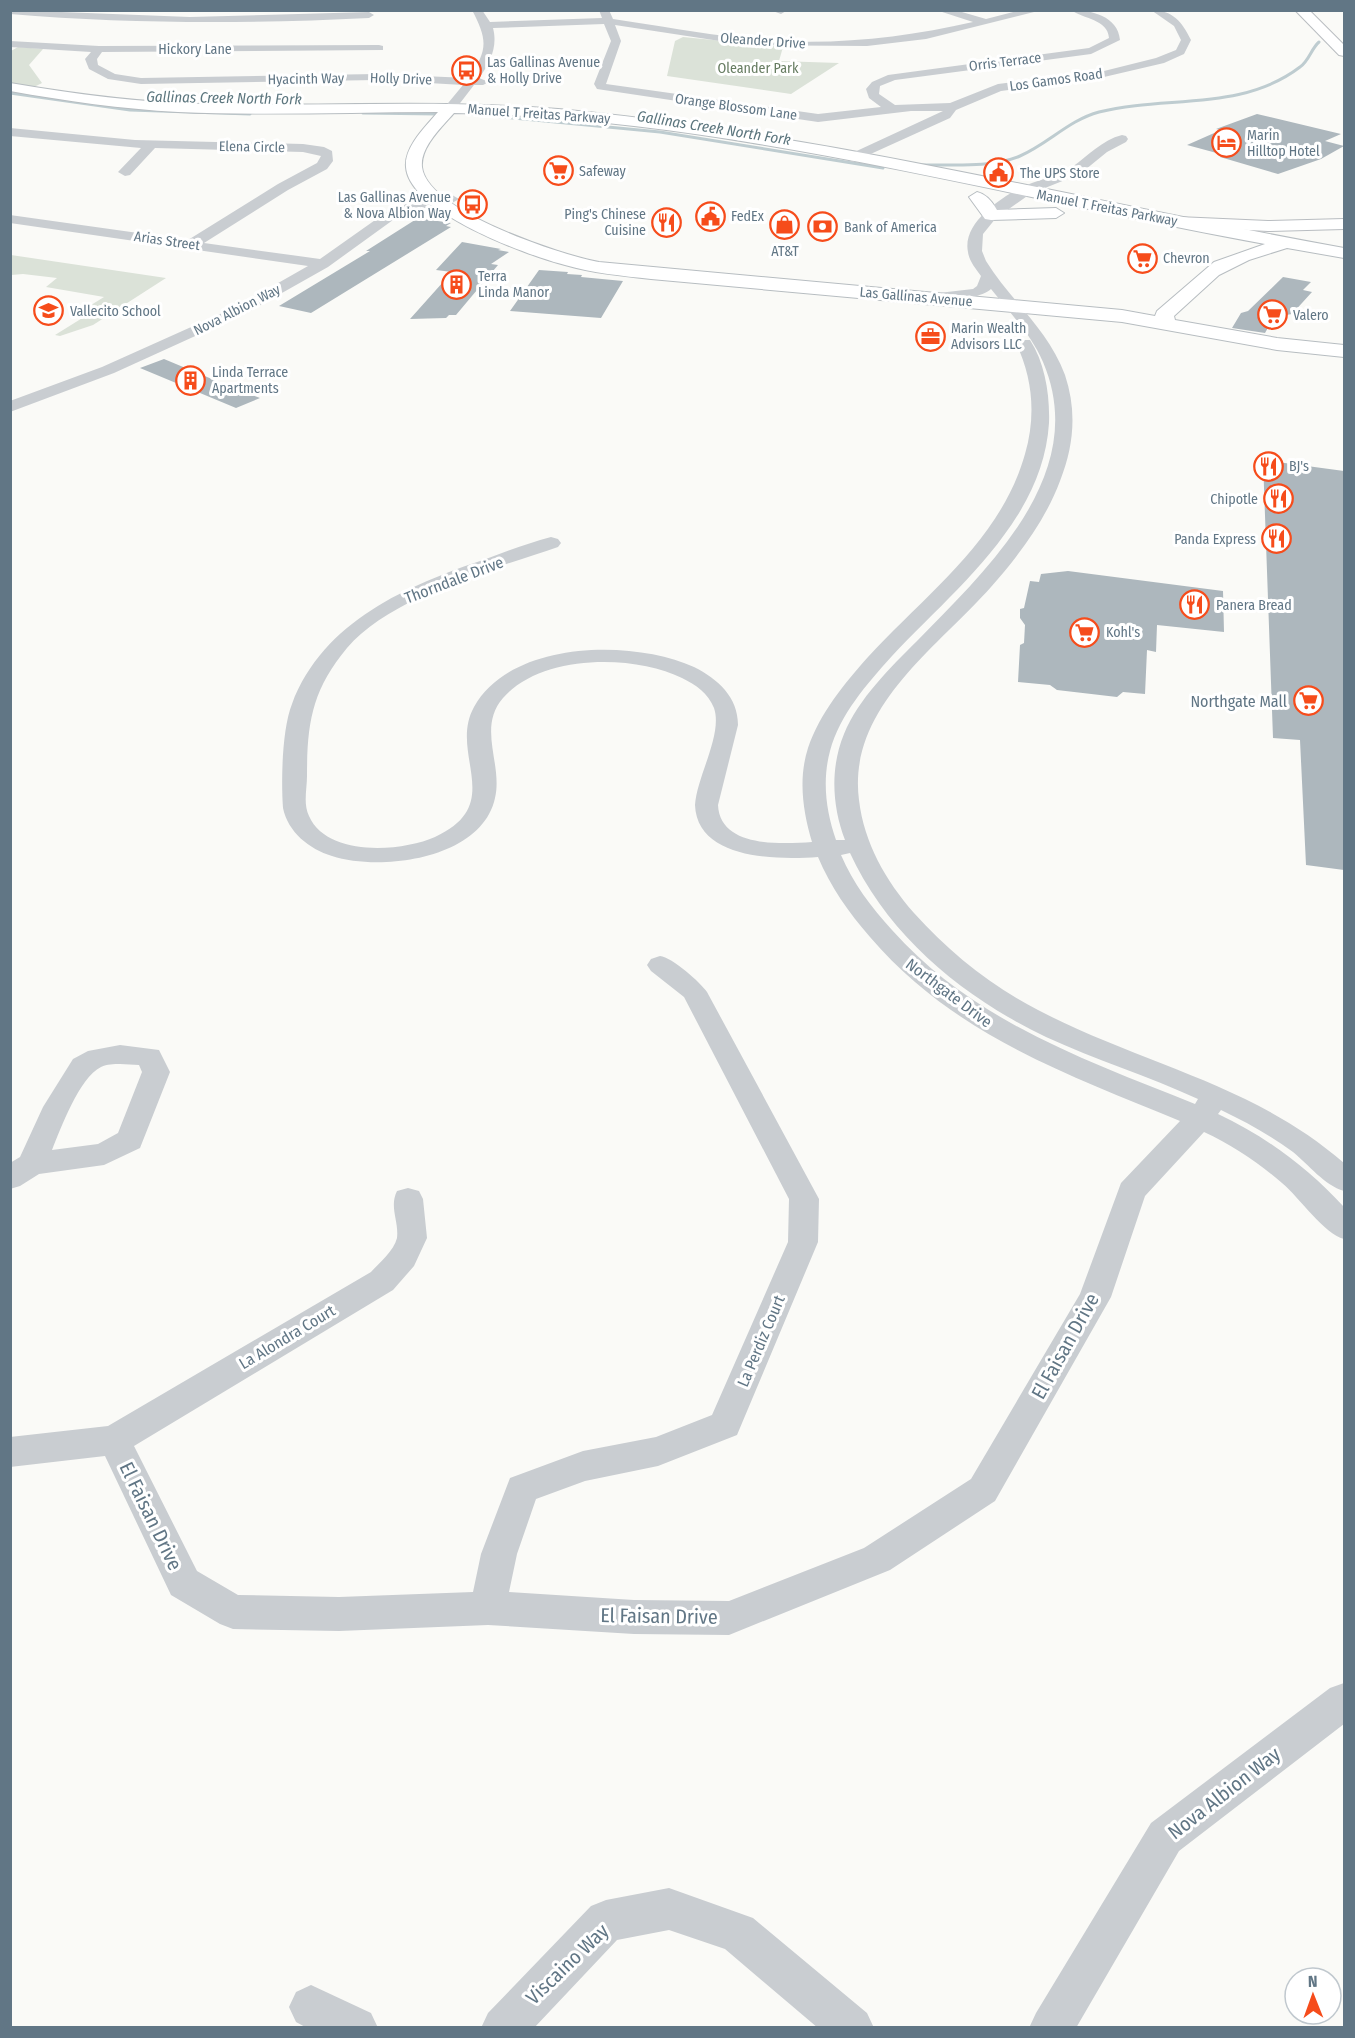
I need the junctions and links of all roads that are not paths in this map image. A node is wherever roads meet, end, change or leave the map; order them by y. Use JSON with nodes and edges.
{"nodes":[{"id":1,"x":476,"y":10,"type":"edge"},
{"id":2,"x":488,"y":10,"type":"edge"},
{"id":3,"x":775,"y":10,"type":"edge"},
{"id":4,"x":941,"y":10,"type":"edge"},
{"id":5,"x":1037,"y":10,"type":"edge"},
{"id":6,"x":1076,"y":10,"type":"edge"},
{"id":7,"x":1156,"y":10,"type":"edge"},
{"id":8,"x":1301,"y":10,"type":"edge"},
{"id":9,"x":10,"y":11,"type":"edge"},
{"id":10,"x":781,"y":11,"type":"edge"},
{"id":11,"x":369,"y":16,"type":"edge"},
{"id":12,"x":606,"y":16,"type":"edge"},
{"id":13,"x":989,"y":23,"type":"junction"},
{"id":14,"x":494,"y":25,"type":"junction"},
{"id":15,"x":503,"y":37,"type":"dead end"},
{"id":16,"x":10,"y":44,"type":"edge"},
{"id":17,"x":379,"y":44,"type":"joint"},
{"id":18,"x":99,"y":49,"type":"junction"},
{"id":19,"x":1344,"y":52,"type":"edge"},
{"id":20,"x":499,"y":56,"type":"dead end"},
{"id":21,"x":363,"y":78,"type":"junction"},
{"id":22,"x":477,"y":85,"type":"junction"},
{"id":23,"x":10,"y":87,"type":"edge"},
{"id":24,"x":10,"y":99,"type":"edge"},
{"id":25,"x":952,"y":107,"type":"junction"},
{"id":26,"x":892,"y":109,"type":"junction"},
{"id":27,"x":453,"y":114,"type":"junction"},
{"id":28,"x":572,"y":114,"type":"junction"},
{"id":29,"x":11,"y":133,"type":"edge"},
{"id":30,"x":1122,"y":139,"type":"dead end"},
{"id":31,"x":151,"y":145,"type":"junction"},
{"id":32,"x":853,"y":158,"type":"junction"},
{"id":33,"x":414,"y":162,"type":"junction"},
{"id":34,"x":125,"y":172,"type":"dead end"},
{"id":35,"x":436,"y":179,"type":"dead end"},
{"id":36,"x":1047,"y":181,"type":"junction"},
{"id":37,"x":978,"y":190,"type":"junction"},
{"id":38,"x":1024,"y":191,"type":"junction"},
{"id":39,"x":445,"y":200,"type":"junction"},
{"id":40,"x":1070,"y":200,"type":"junction"},
{"id":41,"x":1009,"y":203,"type":"junction"},
{"id":42,"x":1056,"y":213,"type":"junction"},
{"id":43,"x":991,"y":215,"type":"junction"},
{"id":44,"x":10,"y":219,"type":"edge"},
{"id":45,"x":1178,"y":222,"type":"junction"},
{"id":46,"x":1344,"y":226,"type":"edge"},
{"id":47,"x":1282,"y":243,"type":"junction"},
{"id":48,"x":192,"y":244,"type":"junction"},
{"id":49,"x":1206,"y":250,"type":"junction"},
{"id":50,"x":1258,"y":253,"type":"junction"},
{"id":51,"x":1344,"y":254,"type":"edge"},
{"id":52,"x":323,"y":264,"type":"junction"},
{"id":53,"x":1275,"y":264,"type":"dead end"},
{"id":54,"x":1310,"y":265,"type":"dead end"},
{"id":55,"x":1344,"y":266,"type":"edge"},
{"id":56,"x":1240,"y":271,"type":"junction"},
{"id":57,"x":989,"y":275,"type":"junction"},
{"id":58,"x":930,"y":299,"type":"junction"},
{"id":59,"x":1012,"y":306,"type":"junction"},
{"id":60,"x":1060,"y":310,"type":"junction"},
{"id":61,"x":1166,"y":324,"type":"junction"},
{"id":62,"x":1030,"y":325,"type":"junction"},
{"id":63,"x":1344,"y":351,"type":"edge"},
{"id":64,"x":10,"y":407,"type":"edge"},
{"id":65,"x":1053,"y":416,"type":"junction"},
{"id":66,"x":551,"y":543,"type":"dead end"},
{"id":67,"x":859,"y":845,"type":"junction"},
{"id":68,"x":826,"y":849,"type":"junction"},
{"id":69,"x":660,"y":965,"type":"dead end"},
{"id":70,"x":1208,"y":1107,"type":"junction"},
{"id":71,"x":21,"y":1171,"type":"edge"},
{"id":72,"x":1344,"y":1180,"type":"edge"},
{"id":73,"x":408,"y":1199,"type":"dead end"},
{"id":74,"x":1344,"y":1227,"type":"edge"},
{"id":75,"x":114,"y":1440,"type":"junction"},
{"id":76,"x":10,"y":1452,"type":"edge"},
{"id":77,"x":488,"y":1608,"type":"junction"},
{"id":78,"x":1344,"y":1701,"type":"edge"},
{"id":79,"x":311,"y":2007,"type":"dead end"},
{"id":80,"x":356,"y":2028,"type":"edge"},
{"id":81,"x":503,"y":2028,"type":"edge"},
{"id":82,"x":852,"y":2028,"type":"edge"},
{"id":83,"x":1051,"y":2028,"type":"edge"}],
"edges":[{"from":1,"to":14,"type":"street"},
{"from":2,"to":14,"type":"street"},
{"from":3,"to":10,"type":"street"},
{"from":4,"to":13,"type":"street"},
{"from":5,"to":13,"type":"street","name":"Oleander Drive"},
{"from":6,"to":26,"type":"street","name":"Orris Terrace"},
{"from":7,"to":25,"type":"street","name":"Los Gamos Road"},
{"from":8,"to":19,"type":"main road"},
{"from":9,"to":11,"type":"street"},
{"from":12,"to":13,"type":"street","name":"Oleander Drive"},
{"from":12,"to":14,"type":"street","name":"Oleander Drive"},
{"from":12,"to":26,"type":"street","name":"Orange Blossom Lane"},
{"from":14,"to":15,"type":"street"},
{"from":14,"to":22,"type":"street"},
{"from":16,"to":18,"type":"street","name":"Hickory Lane"},
{"from":17,"to":18,"type":"street","name":"Hickory Lane"},
{"from":17,"to":21,"type":"street","name":"Holly Drive"},
{"from":18,"to":21,"type":"street","name":"Hyacinth Way"},
{"from":20,"to":22,"type":"street"},
{"from":21,"to":22,"type":"street","name":"Holly Drive"},
{"from":22,"to":27,"type":"street"},
{"from":22,"to":28,"type":"main road"},
{"from":23,"to":27,"type":"main road","name":"Manuel T Freitas Parkway"},
{"from":24,"to":27,"type":"main road","name":"Manuel T Freitas Parkway"},
{"from":25,"to":26,"type":"street","name":"Orange Blossom Lane"},
{"from":25,"to":32,"type":"street","name":"Los Gamos Road"},
{"from":27,"to":28,"type":"main road","name":"Manuel T Freitas Parkway"},
{"from":27,"to":33,"type":"main road"},
{"from":27,"to":33,"type":"main road"},
{"from":27,"to":37,"type":"main road","name":"Manuel T Freitas Parkway"},
{"from":28,"to":32,"type":"main road","name":"Manuel T Freitas Parkway"},
{"from":29,"to":31,"type":"street","name":"Elena Circle"},
{"from":30,"to":36,"type":"street","name":"Northgate Drive"},
{"from":31,"to":34,"type":"street"},
{"from":31,"to":48,"type":"street","name":"Elena Circle"},
{"from":32,"to":37,"type":"main road","name":"Manuel T Freitas Parkway"},
{"from":33,"to":39,"type":"main road","name":"Las Gallinas Avenue"},
{"from":35,"to":39,"type":"main road","name":"Las Gallinas Avenue"},
{"from":36,"to":37,"type":"main road"},
{"from":36,"to":38,"type":"street","name":"Northgate Drive"},
{"from":36,"to":40,"type":"main road"},
{"from":37,"to":38,"type":"main road"},
{"from":37,"to":41,"type":"main road","name":"Manuel T Freitas Parkway"},
{"from":37,"to":43,"type":"main road"},
{"from":38,"to":40,"type":"main road","name":"Manuel T Freitas Parkway"},
{"from":38,"to":41,"type":"street","name":"Northgate Drive"},
{"from":39,"to":52,"type":"street","name":"Nova Albion Way"},
{"from":39,"to":58,"type":"main road","name":"Las Gallinas Avenue"},
{"from":40,"to":45,"type":"main road","name":"Manuel T Freitas Parkway"},
{"from":41,"to":42,"type":"main road","name":"Manuel T Freitas Parkway"},
{"from":41,"to":43,"type":"street","name":"Northgate Drive"},
{"from":41,"to":47,"type":"main road"},
{"from":42,"to":43,"type":"main road"},
{"from":42,"to":49,"type":"main road","name":"Manuel T Freitas Parkway"},
{"from":43,"to":57,"type":"street","name":"Northgate Drive"},
{"from":44,"to":48,"type":"street","name":"Arias Street"},
{"from":45,"to":46,"type":"main road"},
{"from":45,"to":47,"type":"main road","name":"Manuel T Freitas Parkway"},
{"from":46,"to":47,"type":"main road"},
{"from":47,"to":50,"type":"main road"},
{"from":47,"to":51,"type":"main road","name":"Manuel T Freitas Parkway"},
{"from":48,"to":52,"type":"street","name":"Arias Street"},
{"from":49,"to":50,"type":"main road","name":"Manuel T Freitas Parkway"},
{"from":49,"to":50,"type":"main road"},
{"from":49,"to":61,"type":"main road"},
{"from":50,"to":55,"type":"main road","name":"Manuel T Freitas Parkway"},
{"from":50,"to":56,"type":"main road"},
{"from":52,"to":64,"type":"street","name":"Nova Albion Way"},
{"from":53,"to":56,"type":"main road"},
{"from":54,"to":55,"type":"main road"},
{"from":56,"to":61,"type":"main road"},
{"from":57,"to":58,"type":"street"},
{"from":57,"to":59,"type":"street","name":"Northgate Drive"},
{"from":58,"to":59,"type":"main road","name":"Las Gallinas Avenue"},
{"from":59,"to":60,"type":"main road","name":"Las Gallinas Avenue"},
{"from":59,"to":62,"type":"street","name":"Northgate Drive"},
{"from":59,"to":65,"type":"street","name":"Northgate Drive"},
{"from":60,"to":61,"type":"main road","name":"Las Gallinas Avenue"},
{"from":60,"to":62,"type":"main road"},
{"from":61,"to":63,"type":"main road","name":"Las Gallinas Avenue"},
{"from":62,"to":65,"type":"street","name":"Northgate Drive"},
{"from":65,"to":67,"type":"street","name":"Northgate Drive"},
{"from":65,"to":68,"type":"street","name":"Northgate Drive"},
{"from":66,"to":68,"type":"street","name":"Thorndale Drive"},
{"from":67,"to":68,"type":"street","name":"Thorndale Drive"},
{"from":67,"to":70,"type":"street","name":"Northgate Drive"},
{"from":68,"to":70,"type":"street","name":"Northgate Drive"},
{"from":69,"to":77,"type":"street","name":"La Perdiz Court"},
{"from":70,"to":72,"type":"street","name":"Northgate Drive"},
{"from":70,"to":74,"type":"street","name":"Northgate Drive"},
{"from":70,"to":77,"type":"street","name":"El Faisan Drive"},
{"from":71,"to":71,"type":"street"},
{"from":73,"to":75,"type":"street","name":"La Alondra Court"},
{"from":75,"to":76,"type":"street"},
{"from":75,"to":77,"type":"street","name":"El Faisan Drive"},
{"from":78,"to":83,"type":"street","name":"Nova Albion Way"},
{"from":79,"to":80,"type":"street"},
{"from":81,"to":82,"type":"street","name":"Viscaino Way"}]}
